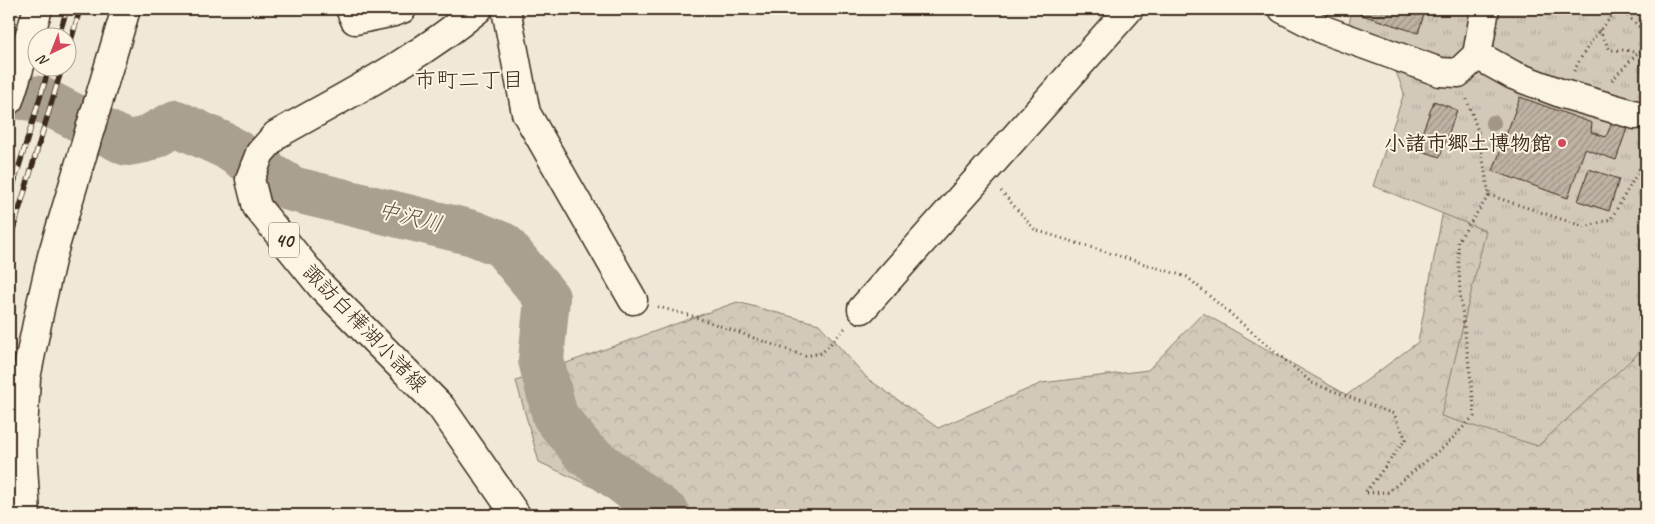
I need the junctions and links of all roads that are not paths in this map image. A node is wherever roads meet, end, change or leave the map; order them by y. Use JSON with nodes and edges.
{"nodes":[{"id":1,"x":38,"y":9,"type":"edge"},
{"id":2,"x":126,"y":9,"type":"edge"},
{"id":3,"x":350,"y":9,"type":"edge"},
{"id":4,"x":402,"y":9,"type":"edge"},
{"id":5,"x":478,"y":9,"type":"edge"},
{"id":6,"x":506,"y":9,"type":"edge"},
{"id":7,"x":1128,"y":9,"type":"edge"},
{"id":8,"x":1283,"y":9,"type":"edge"},
{"id":9,"x":1485,"y":9,"type":"edge"},
{"id":10,"x":1467,"y":64,"type":"junction"},
{"id":11,"x":9,"y":100,"type":"edge"},
{"id":12,"x":1636,"y":115,"type":"dead end"},
{"id":13,"x":633,"y":300,"type":"road end"},
{"id":14,"x":862,"y":309,"type":"road end"},
{"id":15,"x":17,"y":376,"type":"edge"},
{"id":16,"x":26,"y":515,"type":"edge"},
{"id":17,"x":516,"y":515,"type":"edge"}],
"edges":[{"from":1,"to":11,"type":"street"},
{"from":2,"to":15,"type":"street"},
{"from":3,"to":4,"type":"street"},
{"from":5,"to":17,"type":"street","name":"諏訪白樺湖小諸線","number":"40"},
{"from":6,"to":13,"type":"street"},
{"from":7,"to":14,"type":"street"},
{"from":8,"to":10,"type":"street"},
{"from":9,"to":10,"type":"street"},
{"from":10,"to":12,"type":"street"},
{"from":15,"to":16,"type":"street"}]}
